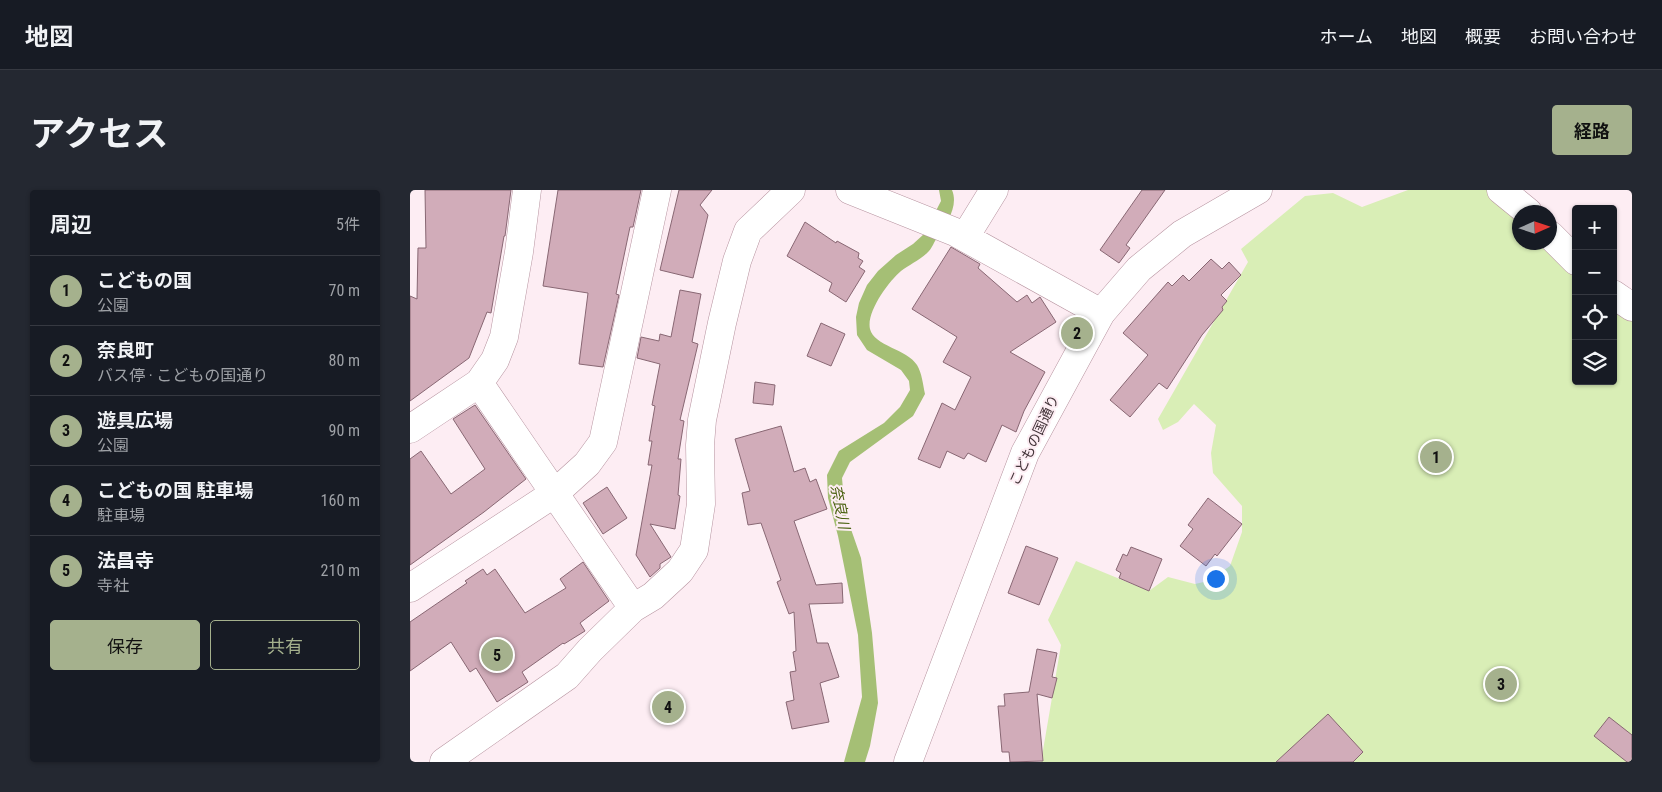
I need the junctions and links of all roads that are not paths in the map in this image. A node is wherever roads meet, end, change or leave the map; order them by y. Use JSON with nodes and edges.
{"nodes":[{"id":1,"x":527,"y":190,"type":"edge"},
{"id":2,"x":656,"y":190,"type":"edge"},
{"id":3,"x":791,"y":190,"type":"edge"},
{"id":4,"x":850,"y":190,"type":"edge"},
{"id":5,"x":994,"y":190,"type":"edge"},
{"id":6,"x":1258,"y":190,"type":"edge"},
{"id":7,"x":1502,"y":190,"type":"edge"},
{"id":8,"x":1520,"y":205,"type":"edge"},
{"id":9,"x":960,"y":235,"type":"junction"},
{"id":10,"x":1557,"y":242,"type":"edge"},
{"id":11,"x":1572,"y":257,"type":"edge"},
{"id":12,"x":1614,"y":295,"type":"edge"},
{"id":13,"x":1632,"y":307,"type":"edge"},
{"id":14,"x":1101,"y":313,"type":"junction"},
{"id":15,"x":479,"y":383,"type":"junction"},
{"id":16,"x":410,"y":429,"type":"edge"},
{"id":17,"x":555,"y":493,"type":"junction"},
{"id":18,"x":410,"y":588,"type":"edge"},
{"id":19,"x":633,"y":608,"type":"junction"},
{"id":20,"x":444,"y":762,"type":"edge"},
{"id":21,"x":908,"y":762,"type":"edge"}],
"edges":[{"from":1,"to":15,"type":"street"},
{"from":2,"to":17,"type":"street"},
{"from":3,"to":19,"type":"street"},
{"from":4,"to":9,"type":"street"},
{"from":5,"to":9,"type":"street"},
{"from":6,"to":14,"type":"street","name":"こどもの国通り"},
{"from":7,"to":8,"type":"street"},
{"from":9,"to":14,"type":"street"},
{"from":10,"to":11,"type":"street"},
{"from":12,"to":13,"type":"street"},
{"from":14,"to":21,"type":"street","name":"こどもの国通り"},
{"from":15,"to":16,"type":"street"},
{"from":15,"to":17,"type":"street"},
{"from":17,"to":18,"type":"street"},
{"from":17,"to":19,"type":"street"},
{"from":19,"to":20,"type":"street"}]}
